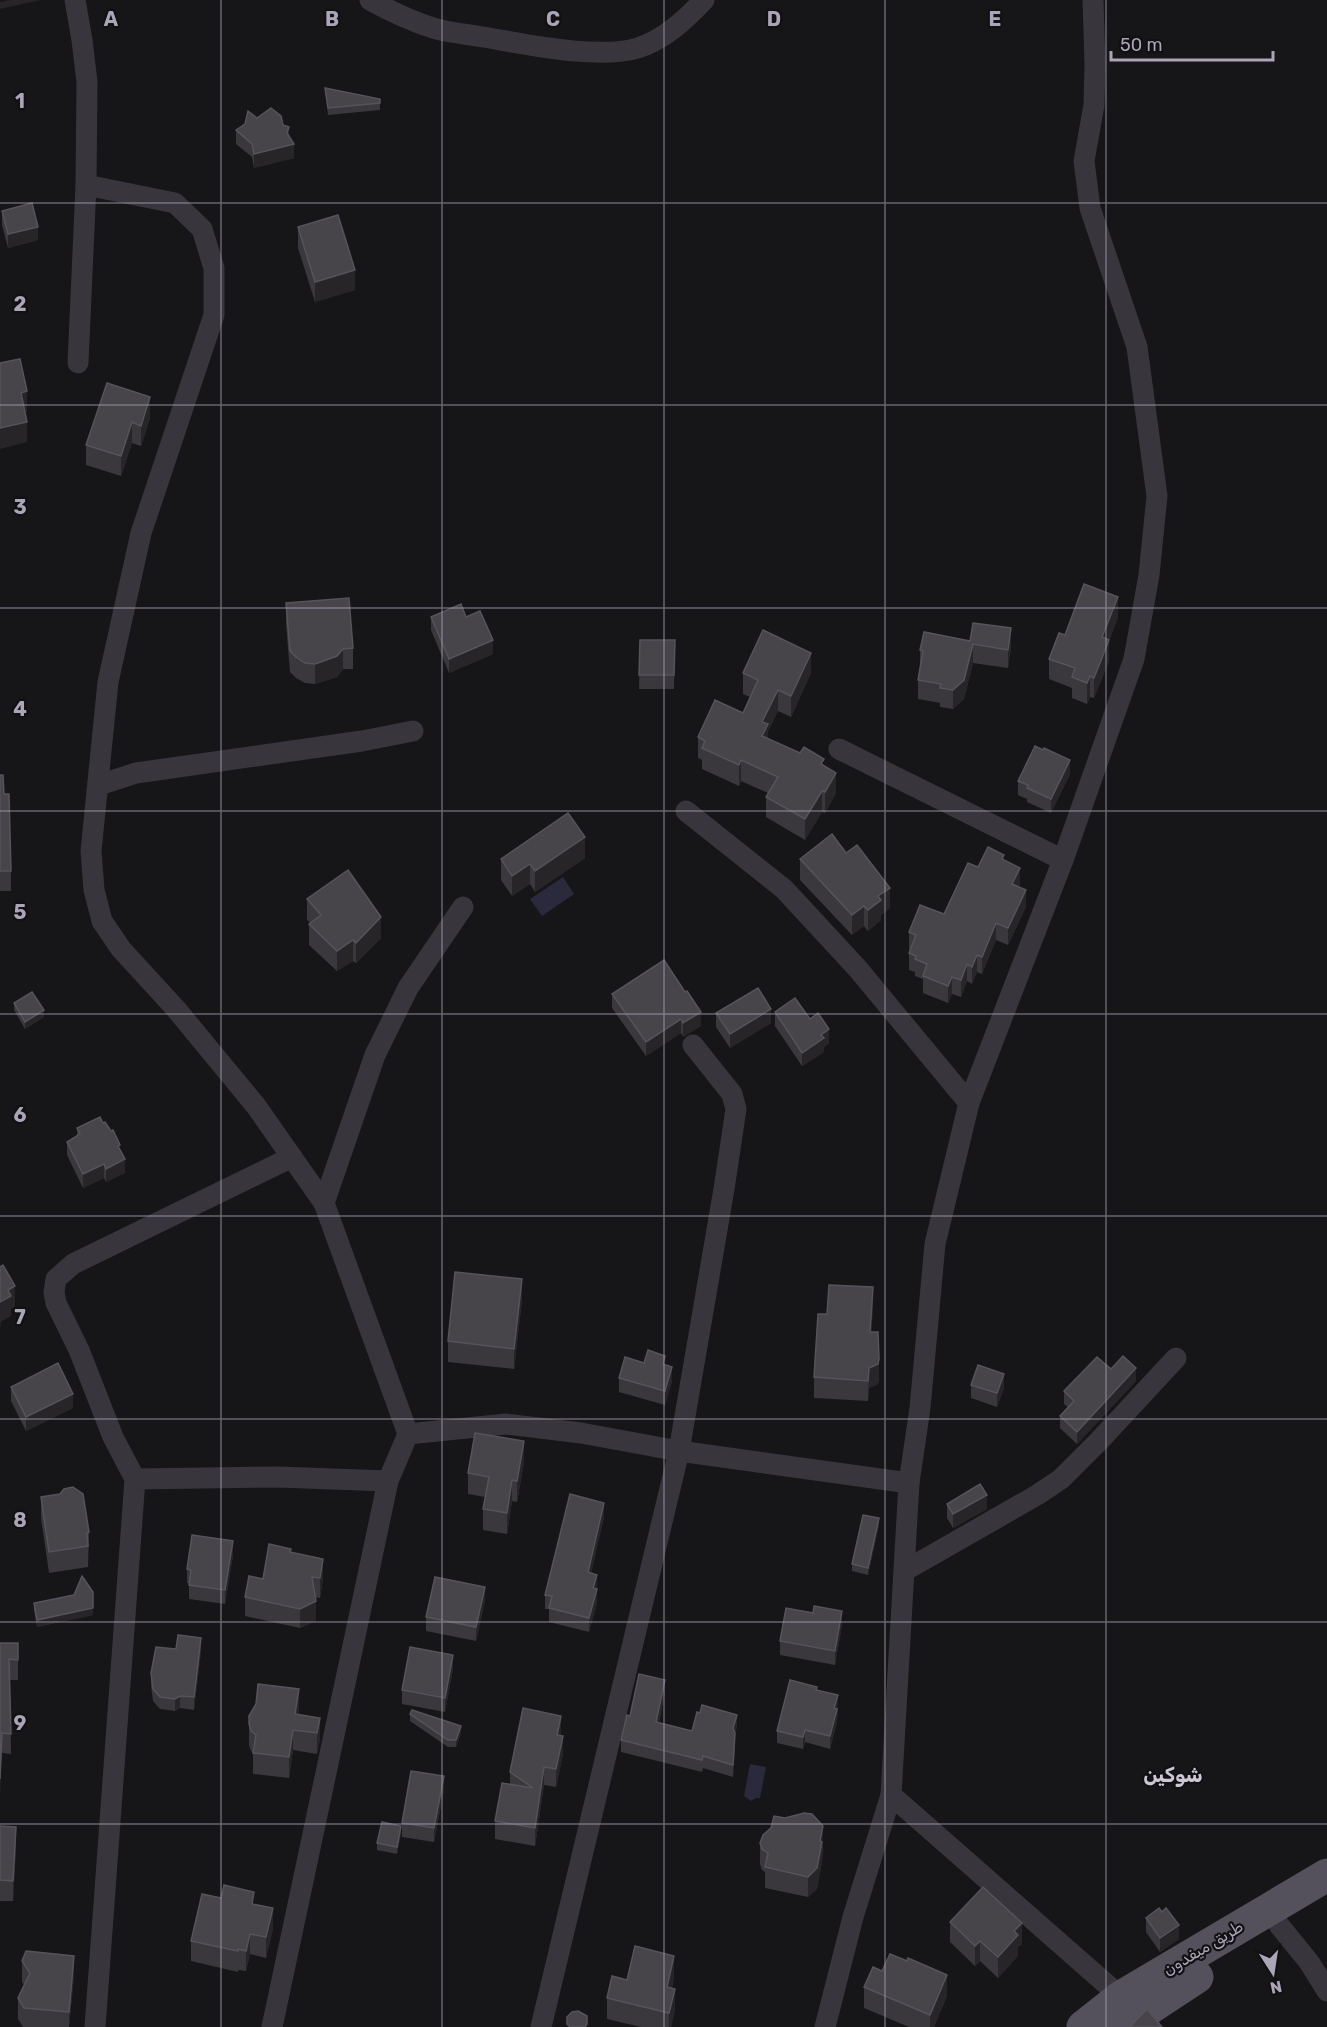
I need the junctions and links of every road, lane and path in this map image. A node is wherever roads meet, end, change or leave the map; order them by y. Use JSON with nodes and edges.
{"nodes":[{"id":1,"x":75,"y":0,"type":"edge"},
{"id":2,"x":370,"y":0,"type":"edge"},
{"id":3,"x":704,"y":0,"type":"edge"},
{"id":4,"x":1093,"y":0,"type":"edge"},
{"id":5,"x":86,"y":185,"type":"junction"},
{"id":6,"x":78,"y":363,"type":"dead end"},
{"id":7,"x":413,"y":732,"type":"dead end"},
{"id":8,"x":839,"y":749,"type":"dead end"},
{"id":9,"x":99,"y":785,"type":"junction"},
{"id":10,"x":686,"y":811,"type":"dead end"},
{"id":11,"x":1063,"y":860,"type":"junction"},
{"id":12,"x":463,"y":907,"type":"dead end"},
{"id":13,"x":693,"y":1045,"type":"dead end"},
{"id":14,"x":969,"y":1103,"type":"junction"},
{"id":15,"x":292,"y":1157,"type":"junction"},
{"id":16,"x":324,"y":1203,"type":"junction"},
{"id":17,"x":1176,"y":1358,"type":"dead end"},
{"id":18,"x":408,"y":1434,"type":"junction"},
{"id":19,"x":679,"y":1450,"type":"junction"},
{"id":20,"x":135,"y":1479,"type":"junction"},
{"id":21,"x":388,"y":1481,"type":"junction"},
{"id":22,"x":909,"y":1483,"type":"junction"},
{"id":23,"x":906,"y":1570,"type":"junction"},
{"id":24,"x":891,"y":1795,"type":"junction"},
{"id":25,"x":1327,"y":1875,"type":"edge"},
{"id":26,"x":1327,"y":1897,"type":"edge"},
{"id":27,"x":1280,"y":1925,"type":"junction"},
{"id":28,"x":1327,"y":1991,"type":"edge"},
{"id":29,"x":1134,"y":2016,"type":"edge"},
{"id":30,"x":95,"y":2027,"type":"edge"},
{"id":31,"x":272,"y":2027,"type":"edge"},
{"id":32,"x":541,"y":2027,"type":"edge"},
{"id":33,"x":825,"y":2027,"type":"edge"},
{"id":34,"x":1083,"y":2027,"type":"edge"}],
"edges":[{"from":1,"to":5,"type":"street"},
{"from":2,"to":3,"type":"street"},
{"from":4,"to":11,"type":"street"},
{"from":5,"to":6,"type":"street"},
{"from":5,"to":9,"type":"street"},
{"from":7,"to":9,"type":"street"},
{"from":8,"to":11,"type":"street"},
{"from":9,"to":15,"type":"street"},
{"from":10,"to":14,"type":"street"},
{"from":11,"to":14,"type":"street"},
{"from":12,"to":16,"type":"street"},
{"from":13,"to":19,"type":"street"},
{"from":14,"to":22,"type":"street"},
{"from":15,"to":16,"type":"street"},
{"from":15,"to":20,"type":"street"},
{"from":16,"to":18,"type":"street"},
{"from":17,"to":23,"type":"street"},
{"from":18,"to":19,"type":"street"},
{"from":18,"to":21,"type":"street"},
{"from":19,"to":22,"type":"street"},
{"from":19,"to":32,"type":"street"},
{"from":20,"to":21,"type":"street"},
{"from":20,"to":30,"type":"street"},
{"from":21,"to":31,"type":"street"},
{"from":22,"to":23,"type":"street"},
{"from":23,"to":24,"type":"street"},
{"from":24,"to":29,"type":"street"},
{"from":24,"to":33,"type":"street"},
{"from":25,"to":29,"type":"main road","name":"طريق ميفدون"},
{"from":26,"to":27,"type":"main road","name":"طريق ميفدون"},
{"from":27,"to":28,"type":"street"},
{"from":27,"to":29,"type":"main road","name":"طريق ميفدون"},
{"from":29,"to":34,"type":"main road","name":"طريق ميفدون"}]}
